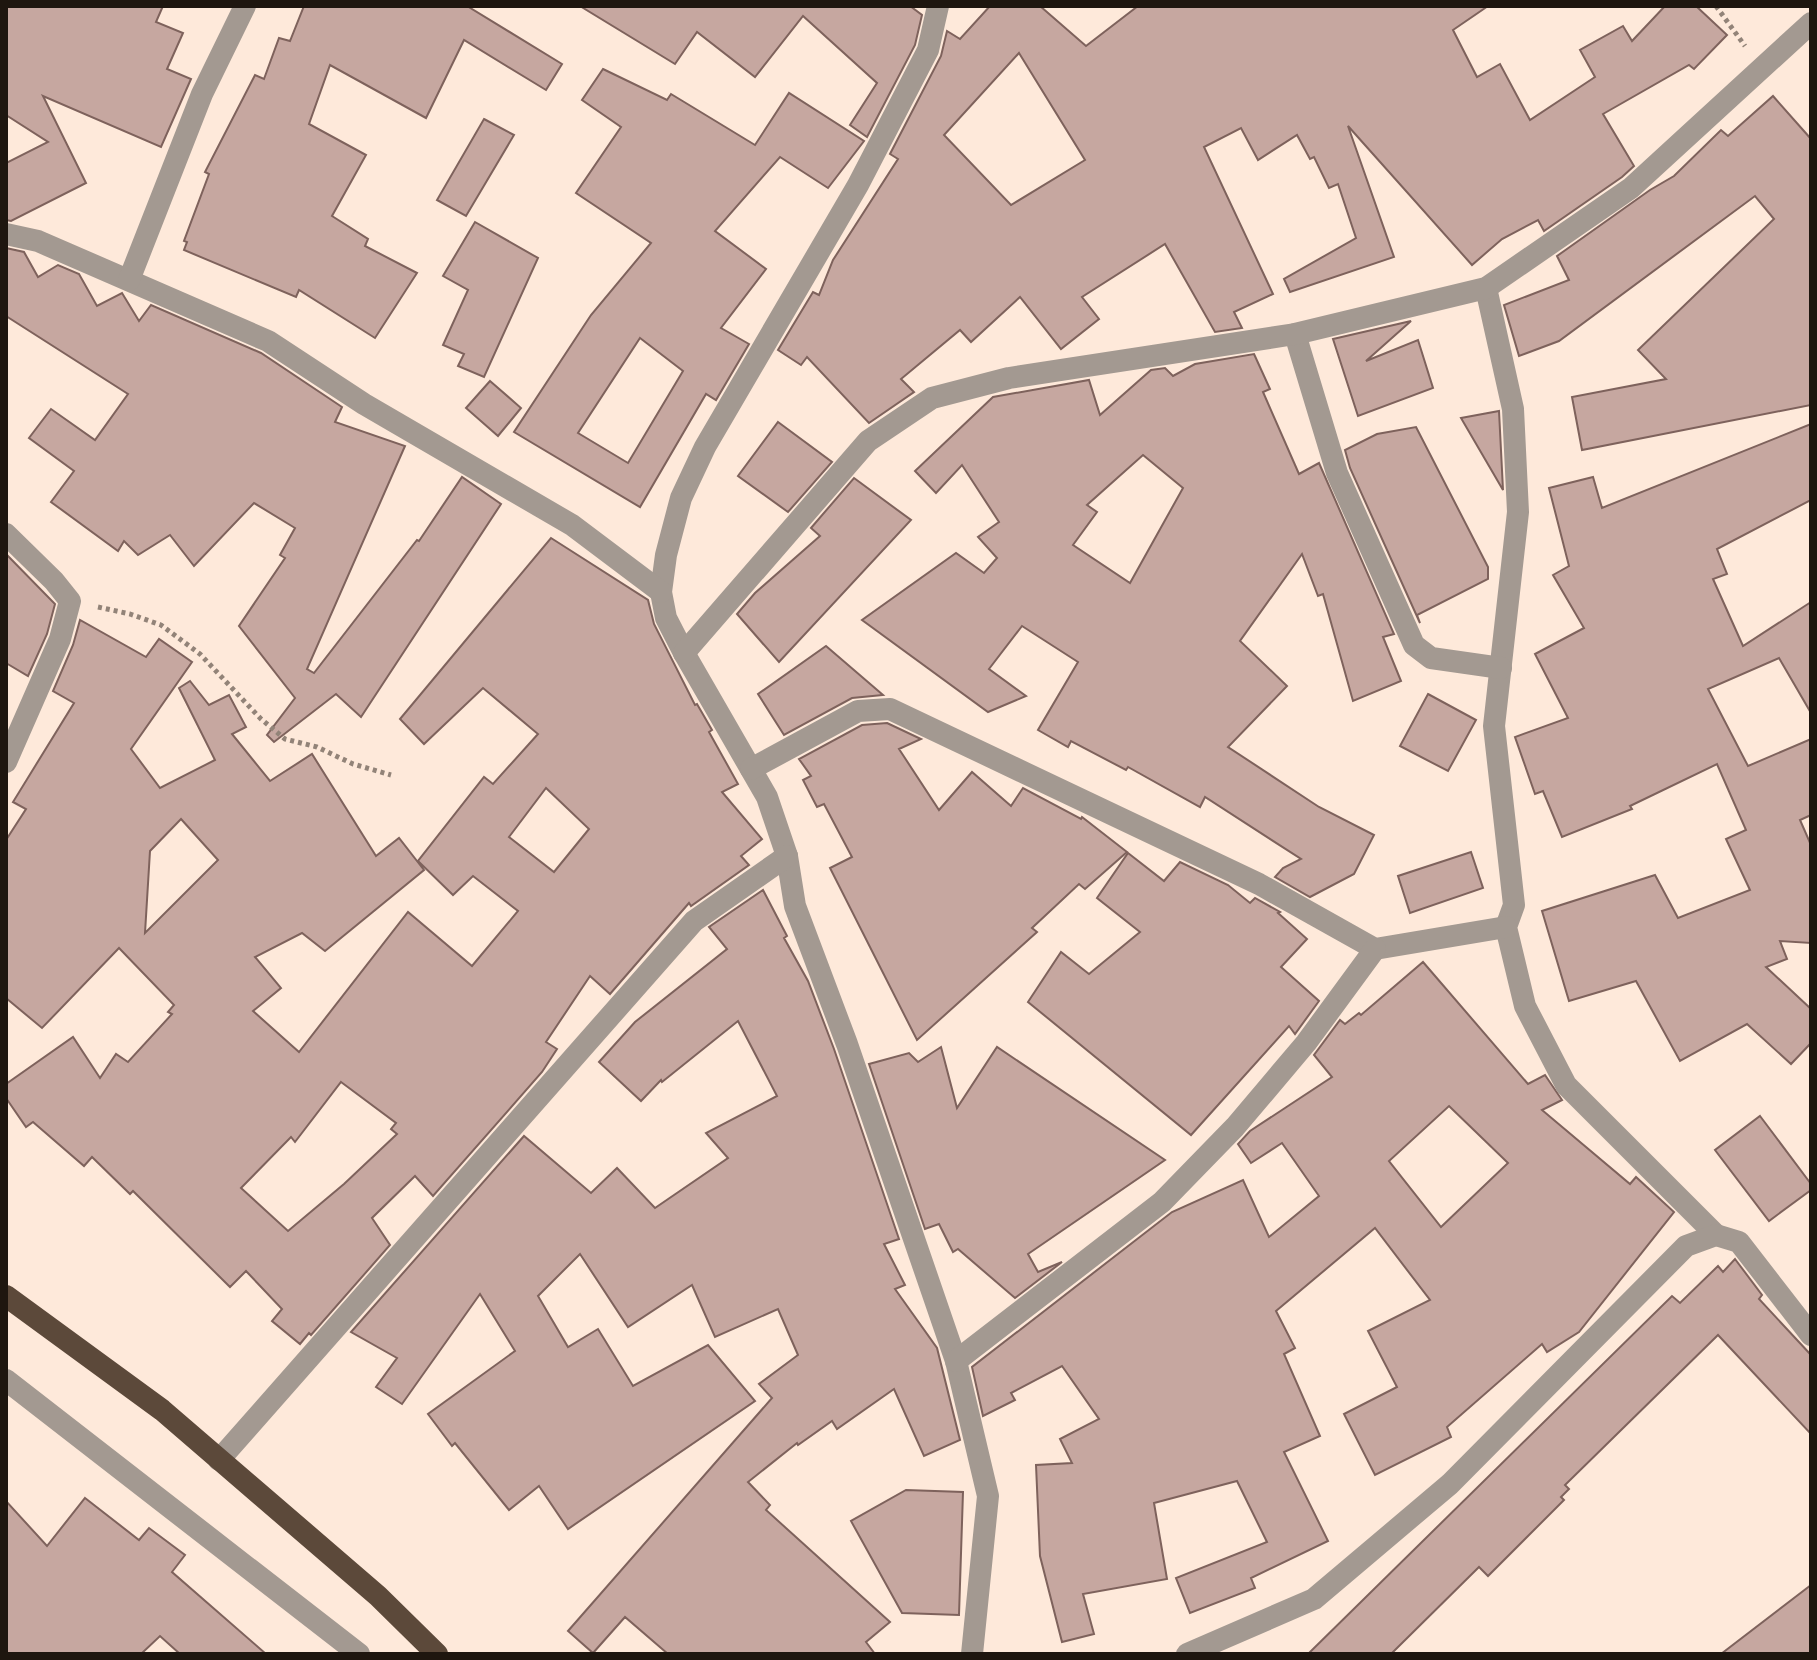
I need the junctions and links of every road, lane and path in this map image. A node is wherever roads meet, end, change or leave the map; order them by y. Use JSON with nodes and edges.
{"nodes":[{"id":1,"x":245,"y":6,"type":"edge"},
{"id":2,"x":938,"y":6,"type":"edge"},
{"id":3,"x":1716,"y":6,"type":"edge"},
{"id":4,"x":1811,"y":23,"type":"edge"},
{"id":5,"x":1762,"y":69,"type":"junction"},
{"id":6,"x":6,"y":234,"type":"edge"},
{"id":7,"x":129,"y":280,"type":"junction"},
{"id":8,"x":1486,"y":288,"type":"junction"},
{"id":9,"x":1295,"y":334,"type":"junction"},
{"id":10,"x":6,"y":534,"type":"edge"},
{"id":11,"x":661,"y":592,"type":"junction"},
{"id":12,"x":70,"y":601,"type":"junction"},
{"id":13,"x":684,"y":653,"type":"junction"},
{"id":14,"x":1501,"y":668,"type":"junction"},
{"id":15,"x":6,"y":762,"type":"edge"},
{"id":16,"x":751,"y":769,"type":"junction"},
{"id":17,"x":391,"y":775,"type":"dead end"},
{"id":18,"x":787,"y":856,"type":"junction"},
{"id":19,"x":1506,"y":927,"type":"junction"},
{"id":20,"x":1375,"y":949,"type":"junction"},
{"id":21,"x":1716,"y":1235,"type":"junction"},
{"id":22,"x":6,"y":1296,"type":"edge"},
{"id":23,"x":1811,"y":1335,"type":"edge"},
{"id":24,"x":956,"y":1361,"type":"junction"},
{"id":25,"x":6,"y":1380,"type":"edge"},
{"id":26,"x":219,"y":1460,"type":"junction"},
{"id":27,"x":359,"y":1654,"type":"edge"},
{"id":28,"x":437,"y":1654,"type":"edge"},
{"id":29,"x":972,"y":1654,"type":"edge"},
{"id":30,"x":1187,"y":1654,"type":"edge"}],
"edges":[{"from":1,"to":7,"type":"street"},
{"from":2,"to":11,"type":"street"},
{"from":3,"to":5,"type":"path"},
{"from":4,"to":5,"type":"street"},
{"from":5,"to":8,"type":"street"},
{"from":6,"to":7,"type":"street"},
{"from":7,"to":11,"type":"street"},
{"from":8,"to":9,"type":"street"},
{"from":8,"to":14,"type":"street"},
{"from":9,"to":13,"type":"street"},
{"from":9,"to":14,"type":"street"},
{"from":10,"to":12,"type":"street"},
{"from":11,"to":13,"type":"street"},
{"from":12,"to":15,"type":"street"},
{"from":12,"to":17,"type":"path"},
{"from":13,"to":16,"type":"street"},
{"from":14,"to":19,"type":"street"},
{"from":16,"to":18,"type":"street"},
{"from":16,"to":20,"type":"street"},
{"from":18,"to":24,"type":"street"},
{"from":18,"to":26,"type":"street"},
{"from":19,"to":20,"type":"street"},
{"from":19,"to":21,"type":"street"},
{"from":20,"to":24,"type":"street"},
{"from":21,"to":23,"type":"street"},
{"from":21,"to":30,"type":"street"},
{"from":22,"to":26,"type":"highway"},
{"from":24,"to":29,"type":"street"},
{"from":25,"to":27,"type":"street"},
{"from":26,"to":28,"type":"highway"}]}
